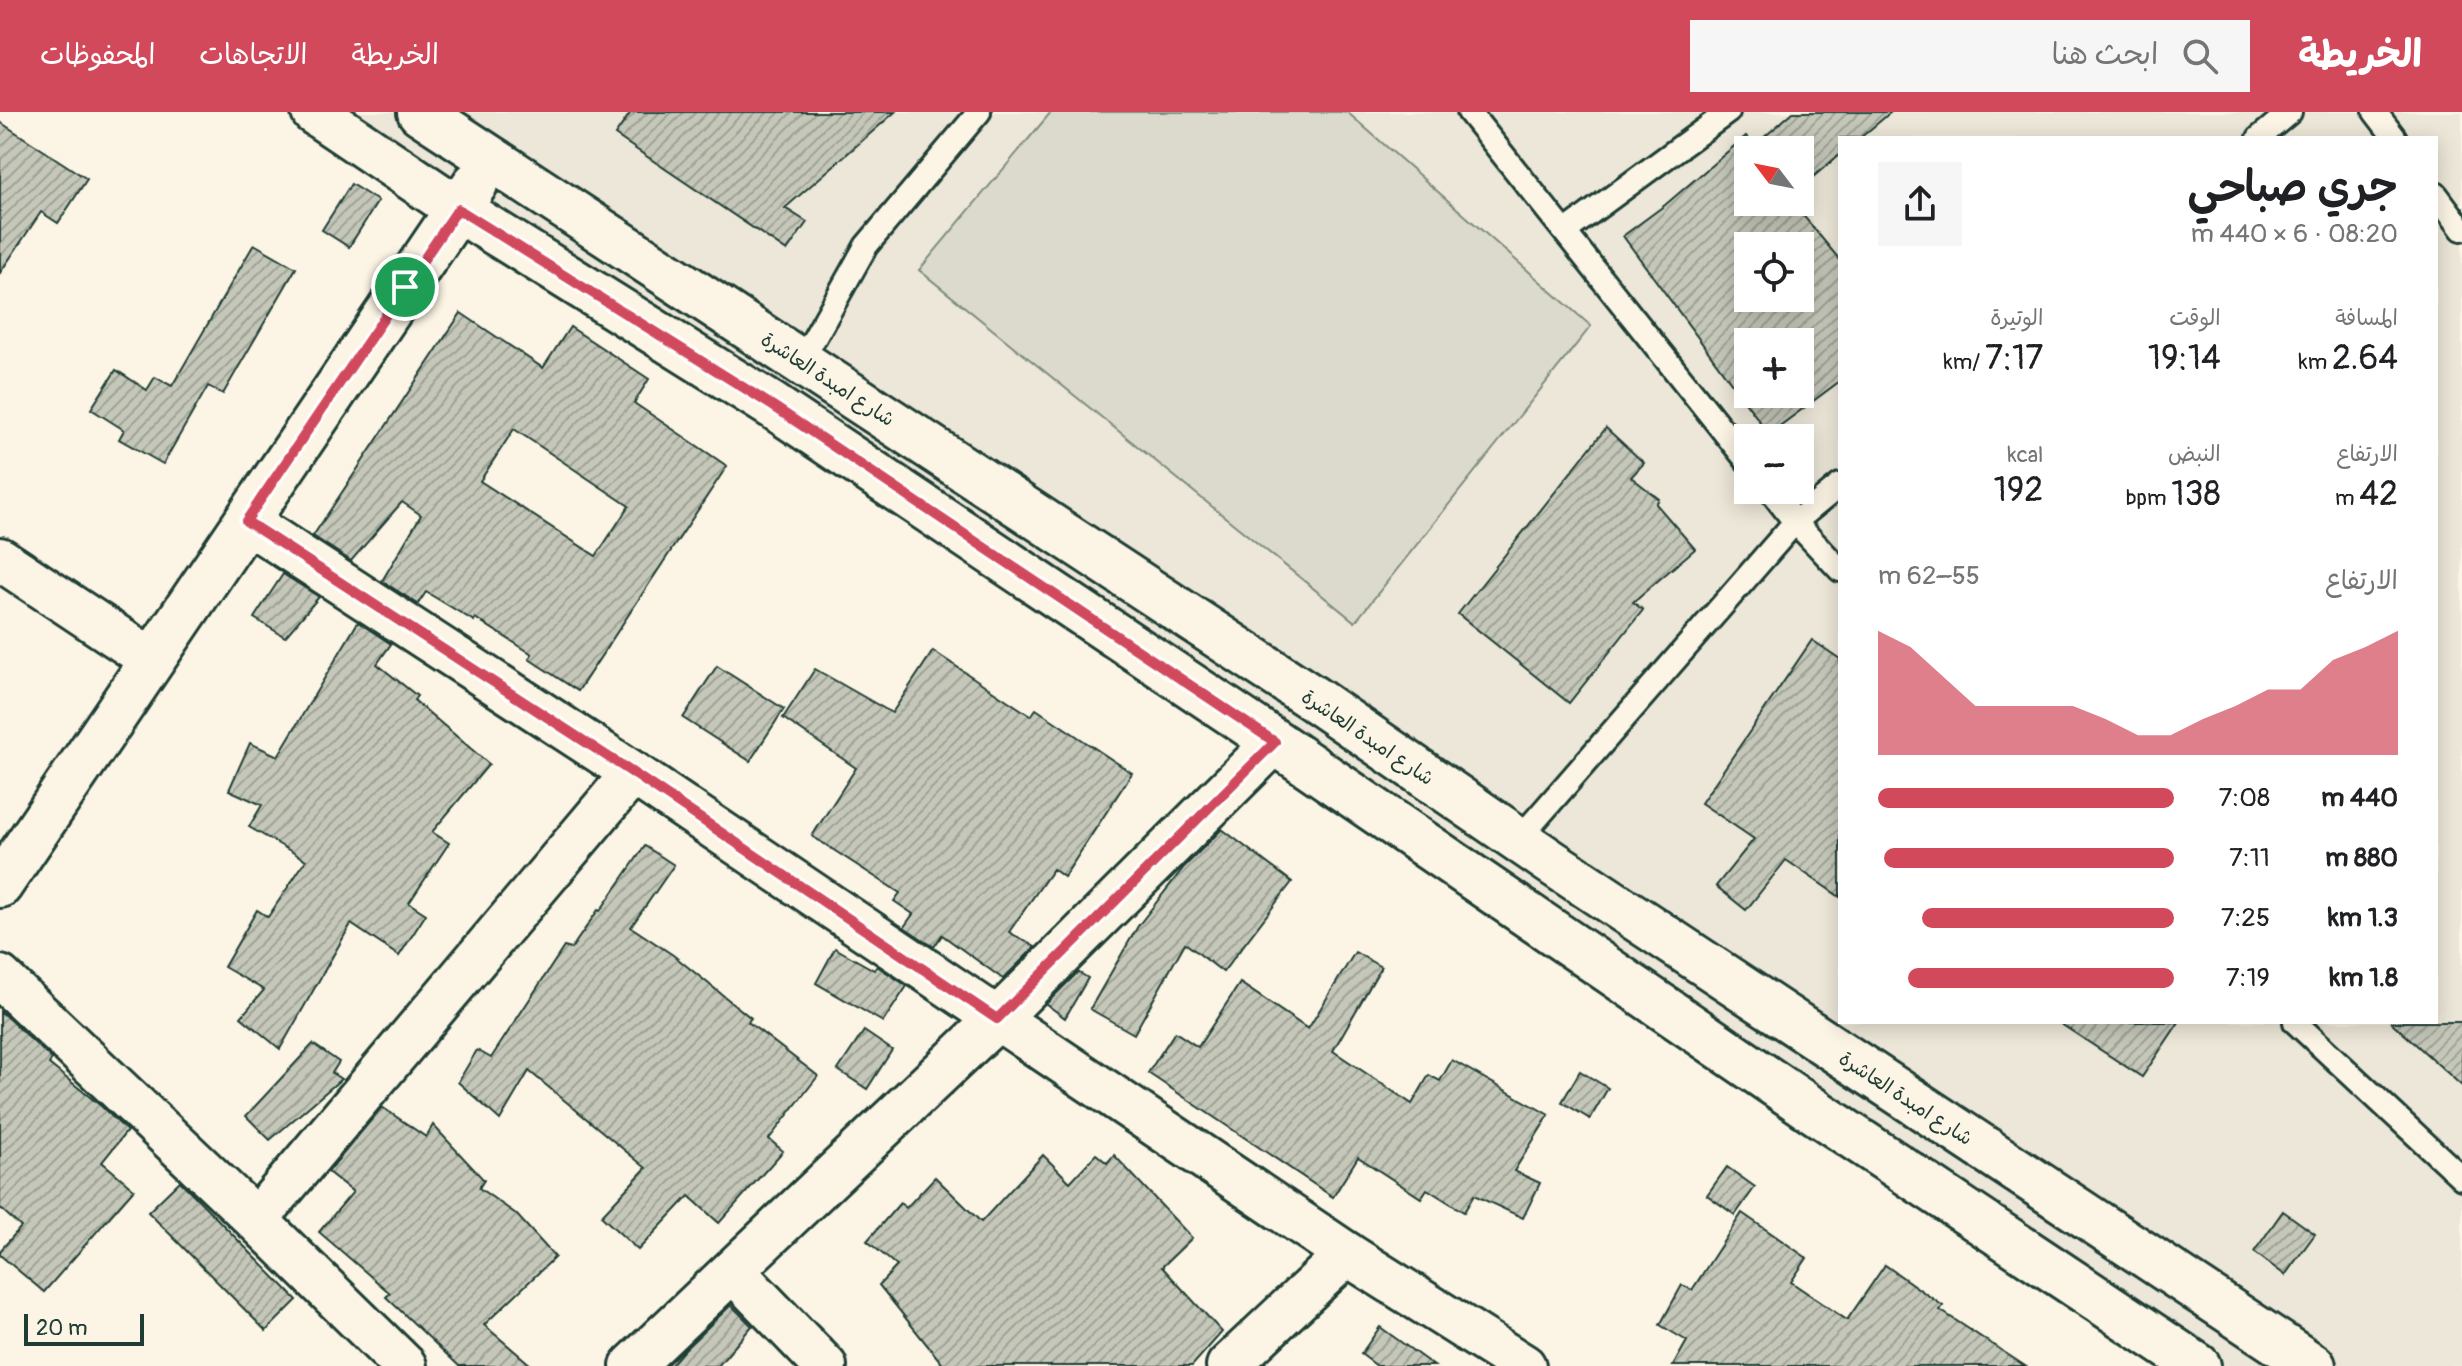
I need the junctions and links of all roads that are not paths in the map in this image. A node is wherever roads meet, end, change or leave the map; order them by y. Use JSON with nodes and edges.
{"nodes":[{"id":1,"x":314,"y":112,"type":"edge"},
{"id":2,"x":420,"y":112,"type":"edge"},
{"id":3,"x":979,"y":112,"type":"edge"},
{"id":4,"x":1469,"y":112,"type":"edge"},
{"id":5,"x":1728,"y":112,"type":"edge"},
{"id":6,"x":2290,"y":112,"type":"edge"},
{"id":7,"x":2375,"y":112,"type":"edge"},
{"id":8,"x":2261,"y":136,"type":"edge"},
{"id":9,"x":2393,"y":136,"type":"edge"},
{"id":10,"x":492,"y":159,"type":"junction"},
{"id":11,"x":2438,"y":197,"type":"edge"},
{"id":12,"x":458,"y":209,"type":"junction"},
{"id":13,"x":2462,"y":229,"type":"edge"},
{"id":14,"x":1566,"y":231,"type":"junction"},
{"id":15,"x":801,"y":362,"type":"junction"},
{"id":16,"x":1734,"y":444,"type":"edge"},
{"id":17,"x":1838,"y":487,"type":"edge"},
{"id":18,"x":1781,"y":504,"type":"edge"},
{"id":19,"x":246,"y":521,"type":"junction"},
{"id":20,"x":1795,"y":522,"type":"junction"},
{"id":21,"x":0,"y":559,"type":"edge"},
{"id":22,"x":1838,"y":568,"type":"edge"},
{"id":23,"x":152,"y":660,"type":"junction"},
{"id":24,"x":1275,"y":742,"type":"junction"},
{"id":25,"x":633,"y":773,"type":"junction"},
{"id":26,"x":1518,"y":840,"type":"junction"},
{"id":27,"x":0,"y":885,"type":"edge"},
{"id":28,"x":0,"y":977,"type":"edge"},
{"id":29,"x":997,"y":1019,"type":"junction"},
{"id":30,"x":2297,"y":1024,"type":"edge"},
{"id":31,"x":2462,"y":1178,"type":"edge"},
{"id":32,"x":256,"y":1220,"type":"junction"},
{"id":33,"x":1347,"y":1254,"type":"junction"},
{"id":34,"x":733,"y":1271,"type":"junction"},
{"id":35,"x":405,"y":1366,"type":"edge"},
{"id":36,"x":632,"y":1366,"type":"edge"},
{"id":37,"x":825,"y":1366,"type":"edge"},
{"id":38,"x":1228,"y":1366,"type":"edge"},
{"id":39,"x":1524,"y":1366,"type":"edge"},
{"id":40,"x":2198,"y":1366,"type":"edge"},
{"id":41,"x":2313,"y":1366,"type":"edge"}],
"edges":[{"from":1,"to":12,"type":"main road"},
{"from":2,"to":10,"type":"main road","name":"شارع امبدة العاشرة"},
{"from":3,"to":15,"type":"lane"},
{"from":4,"to":14,"type":"lane"},
{"from":5,"to":14,"type":"lane"},
{"from":6,"to":8,"type":"lane"},
{"from":7,"to":9,"type":"lane"},
{"from":10,"to":12,"type":"main road"},
{"from":10,"to":15,"type":"main road","name":"شارع امبدة العاشرة"},
{"from":11,"to":13,"type":"lane"},
{"from":12,"to":19,"type":"main road"},
{"from":12,"to":24,"type":"main road"},
{"from":14,"to":16,"type":"lane"},
{"from":15,"to":26,"type":"main road","name":"شارع امبدة العاشرة"},
{"from":17,"to":20,"type":"lane"},
{"from":18,"to":20,"type":"lane"},
{"from":19,"to":23,"type":"main road"},
{"from":19,"to":25,"type":"street"},
{"from":20,"to":22,"type":"lane"},
{"from":20,"to":26,"type":"lane"},
{"from":21,"to":23,"type":"street"},
{"from":23,"to":27,"type":"main road"},
{"from":24,"to":29,"type":"street"},
{"from":24,"to":40,"type":"main road"},
{"from":25,"to":29,"type":"street"},
{"from":25,"to":32,"type":"street"},
{"from":26,"to":41,"type":"main road","name":"شارع امبدة العاشرة"},
{"from":28,"to":32,"type":"street"},
{"from":29,"to":33,"type":"street"},
{"from":29,"to":34,"type":"street"},
{"from":30,"to":31,"type":"lane"},
{"from":32,"to":35,"type":"street"},
{"from":33,"to":38,"type":"street"},
{"from":33,"to":39,"type":"street"},
{"from":34,"to":36,"type":"street"},
{"from":34,"to":37,"type":"street"}]}
